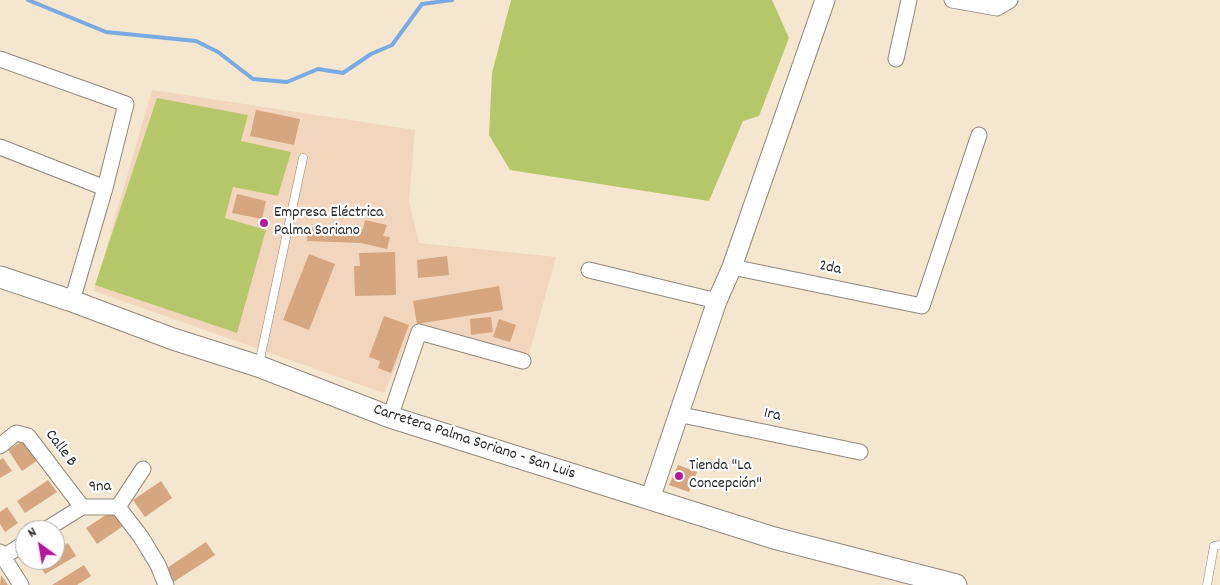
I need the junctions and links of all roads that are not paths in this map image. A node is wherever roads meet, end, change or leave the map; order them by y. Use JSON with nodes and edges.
{"nodes":[{"id":1,"x":825,"y":0,"type":"edge"},
{"id":2,"x":909,"y":0,"type":"edge"},
{"id":3,"x":952,"y":0,"type":"edge"},
{"id":4,"x":1010,"y":0,"type":"edge"},
{"id":5,"x":0,"y":59,"type":"edge"},
{"id":6,"x":896,"y":59,"type":"dead end"},
{"id":7,"x":979,"y":135,"type":"dead end"},
{"id":8,"x":0,"y":147,"type":"edge"},
{"id":9,"x":303,"y":158,"type":"dead end"},
{"id":10,"x":105,"y":188,"type":"junction"},
{"id":11,"x":732,"y":267,"type":"junction"},
{"id":12,"x":589,"y":270,"type":"dead end"},
{"id":13,"x":0,"y":277,"type":"edge"},
{"id":14,"x":72,"y":300,"type":"junction"},
{"id":15,"x":717,"y":301,"type":"junction"},
{"id":16,"x":523,"y":361,"type":"dead end"},
{"id":17,"x":258,"y":366,"type":"junction"},
{"id":18,"x":677,"y":414,"type":"junction"},
{"id":19,"x":390,"y":417,"type":"junction"},
{"id":20,"x":0,"y":446,"type":"edge"},
{"id":21,"x":860,"y":452,"type":"dead end"},
{"id":22,"x":143,"y":469,"type":"dead end"},
{"id":23,"x":650,"y":500,"type":"junction"},
{"id":24,"x":82,"y":507,"type":"junction"},
{"id":25,"x":118,"y":507,"type":"junction"},
{"id":26,"x":61,"y":520,"type":"edge"},
{"id":27,"x":1220,"y":545,"type":"edge"},
{"id":28,"x":15,"y":548,"type":"edge"},
{"id":29,"x":1,"y":556,"type":"edge"},
{"id":30,"x":21,"y":585,"type":"edge"},
{"id":31,"x":166,"y":585,"type":"edge"},
{"id":32,"x":956,"y":585,"type":"edge"},
{"id":33,"x":1207,"y":585,"type":"edge"}],
"edges":[{"from":1,"to":11,"type":"street"},
{"from":2,"to":6,"type":"street"},
{"from":3,"to":4,"type":"street"},
{"from":5,"to":10,"type":"street"},
{"from":7,"to":11,"type":"street","name":"2da"},
{"from":8,"to":10,"type":"street"},
{"from":9,"to":17,"type":"lane"},
{"from":10,"to":14,"type":"street"},
{"from":11,"to":15,"type":"street"},
{"from":12,"to":15,"type":"street"},
{"from":13,"to":14,"type":"main road","name":"Carretera Palma Soriano - San Luis"},
{"from":14,"to":17,"type":"main road","name":"Carretera Palma Soriano - San Luis"},
{"from":15,"to":18,"type":"street"},
{"from":16,"to":19,"type":"street"},
{"from":17,"to":19,"type":"main road","name":"Carretera Palma Soriano - San Luis"},
{"from":18,"to":21,"type":"street","name":"1ra"},
{"from":18,"to":23,"type":"street"},
{"from":19,"to":23,"type":"main road","name":"Carretera Palma Soriano - San Luis"},
{"from":20,"to":24,"type":"street","name":"Calle B"},
{"from":22,"to":25,"type":"street","name":"9na"},
{"from":23,"to":32,"type":"main road","name":"Carretera Palma Soriano - San Luis"},
{"from":24,"to":25,"type":"street","name":"9na"},
{"from":24,"to":26,"type":"street","name":"9na"},
{"from":25,"to":31,"type":"street"},
{"from":27,"to":33,"type":"lane"},
{"from":28,"to":29,"type":"street"},
{"from":29,"to":30,"type":"street"}]}
